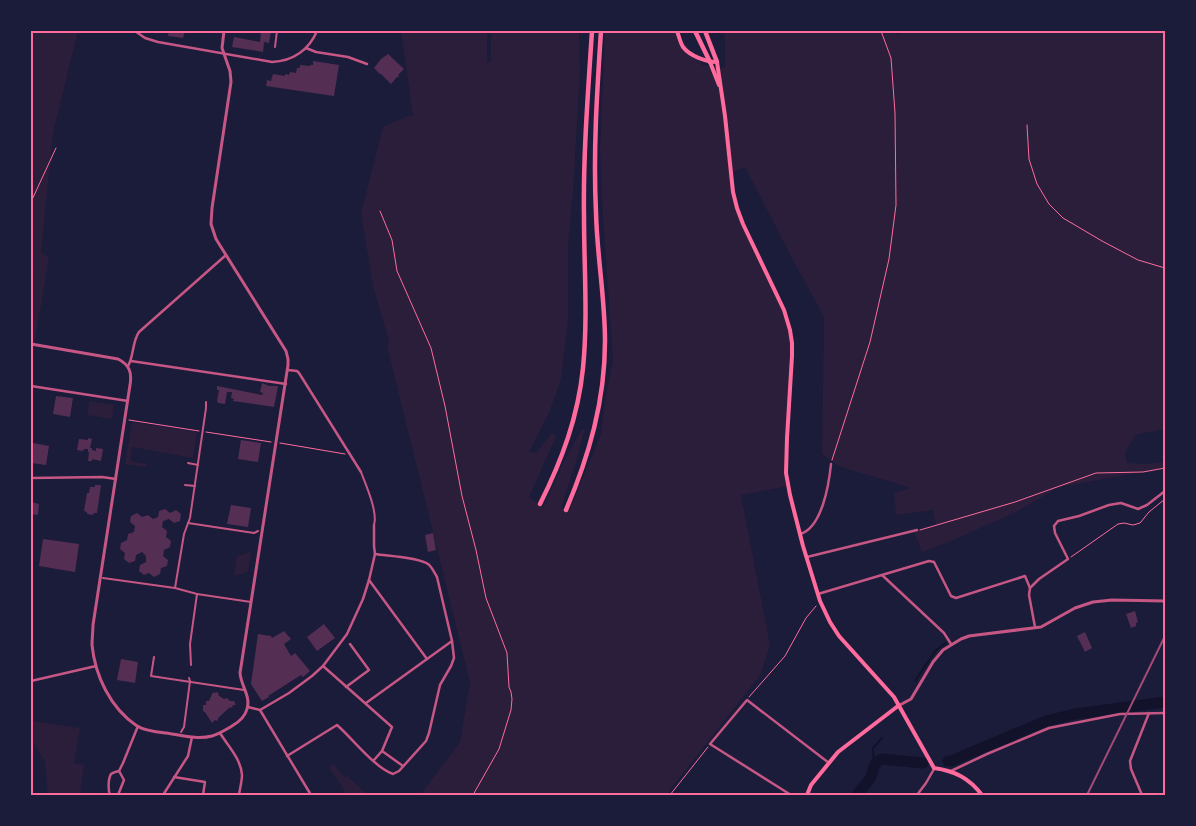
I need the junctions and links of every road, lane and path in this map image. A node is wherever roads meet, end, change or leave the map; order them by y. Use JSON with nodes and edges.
{"nodes":[{"id":1,"x":135,"y":31,"type":"edge"},
{"id":2,"x":224,"y":31,"type":"edge"},
{"id":3,"x":277,"y":31,"type":"edge"},
{"id":4,"x":317,"y":31,"type":"edge"},
{"id":5,"x":592,"y":31,"type":"edge"},
{"id":6,"x":601,"y":31,"type":"edge"},
{"id":7,"x":677,"y":31,"type":"edge"},
{"id":8,"x":695,"y":31,"type":"edge"},
{"id":9,"x":705,"y":31,"type":"edge"},
{"id":10,"x":881,"y":31,"type":"edge"},
{"id":11,"x":275,"y":47,"type":"dead end"},
{"id":12,"x":306,"y":48,"type":"junction"},
{"id":13,"x":223,"y":53,"type":"junction"},
{"id":14,"x":710,"y":62,"type":"junction"},
{"id":15,"x":717,"y":62,"type":"junction"},
{"id":16,"x":367,"y":64,"type":"dead end"},
{"id":17,"x":721,"y":92,"type":"junction"},
{"id":18,"x":1026,"y":125,"type":"dead end"},
{"id":19,"x":56,"y":148,"type":"dead end"},
{"id":20,"x":31,"y":202,"type":"edge"},
{"id":21,"x":380,"y":211,"type":"dead end"},
{"id":22,"x":226,"y":256,"type":"junction"},
{"id":23,"x":1165,"y":268,"type":"edge"},
{"id":24,"x":31,"y":344,"type":"edge"},
{"id":25,"x":131,"y":361,"type":"junction"},
{"id":26,"x":128,"y":366,"type":"junction"},
{"id":27,"x":288,"y":370,"type":"junction"},
{"id":28,"x":286,"y":384,"type":"junction"},
{"id":29,"x":31,"y":386,"type":"edge"},
{"id":30,"x":128,"y":401,"type":"junction"},
{"id":31,"x":206,"y":402,"type":"dead end"},
{"id":32,"x":125,"y":420,"type":"junction"},
{"id":33,"x":203,"y":431,"type":"junction"},
{"id":34,"x":277,"y":443,"type":"junction"},
{"id":35,"x":351,"y":455,"type":"junction"},
{"id":36,"x":188,"y":463,"type":"dead end"},
{"id":37,"x":831,"y":464,"type":"joint"},
{"id":38,"x":198,"y":465,"type":"junction"},
{"id":39,"x":1165,"y":468,"type":"edge"},
{"id":40,"x":361,"y":472,"type":"joint"},
{"id":41,"x":31,"y":478,"type":"edge"},
{"id":42,"x":116,"y":479,"type":"junction"},
{"id":43,"x":184,"y":485,"type":"dead end"},
{"id":44,"x":195,"y":486,"type":"junction"},
{"id":45,"x":1165,"y":491,"type":"edge"},
{"id":46,"x":1165,"y":499,"type":"edge"},
{"id":47,"x":540,"y":504,"type":"dead end"},
{"id":48,"x":185,"y":506,"type":"dead end"},
{"id":49,"x":191,"y":507,"type":"junction"},
{"id":50,"x":566,"y":510,"type":"dead end"},
{"id":51,"x":188,"y":523,"type":"junction"},
{"id":52,"x":374,"y":524,"type":"joint"},
{"id":53,"x":917,"y":530,"type":"joint"},
{"id":54,"x":258,"y":531,"type":"dead end"},
{"id":55,"x":800,"y":534,"type":"junction"},
{"id":56,"x":375,"y":554,"type":"junction"},
{"id":57,"x":807,"y":557,"type":"junction"},
{"id":58,"x":1068,"y":559,"type":"junction"},
{"id":59,"x":882,"y":575,"type":"junction"},
{"id":60,"x":103,"y":578,"type":"dead end"},
{"id":61,"x":370,"y":580,"type":"junction"},
{"id":62,"x":175,"y":588,"type":"junction"},
{"id":63,"x":1030,"y":588,"type":"junction"},
{"id":64,"x":197,"y":594,"type":"junction"},
{"id":65,"x":818,"y":594,"type":"junction"},
{"id":66,"x":1165,"y":595,"type":"edge"},
{"id":67,"x":820,"y":601,"type":"junction"},
{"id":68,"x":1164,"y":601,"type":"edge"},
{"id":69,"x":251,"y":602,"type":"junction"},
{"id":70,"x":1035,"y":627,"type":"junction"},
{"id":71,"x":452,"y":641,"type":"junction"},
{"id":72,"x":350,"y":644,"type":"dead end"},
{"id":73,"x":952,"y":644,"type":"junction"},
{"id":74,"x":154,"y":657,"type":"dead end"},
{"id":75,"x":427,"y":659,"type":"junction"},
{"id":76,"x":191,"y":665,"type":"dead end"},
{"id":77,"x":96,"y":666,"type":"junction"},
{"id":78,"x":323,"y":666,"type":"junction"},
{"id":79,"x":189,"y":678,"type":"dead end"},
{"id":80,"x":31,"y":681,"type":"edge"},
{"id":81,"x":190,"y":682,"type":"junction"},
{"id":82,"x":346,"y":686,"type":"junction"},
{"id":83,"x":244,"y":690,"type":"junction"},
{"id":84,"x":747,"y":700,"type":"junction"},
{"id":85,"x":366,"y":703,"type":"junction"},
{"id":86,"x":898,"y":706,"type":"junction"},
{"id":87,"x":248,"y":707,"type":"junction"},
{"id":88,"x":260,"y":710,"type":"junction"},
{"id":89,"x":1149,"y":713,"type":"junction"},
{"id":90,"x":1165,"y":713,"type":"edge"},
{"id":91,"x":138,"y":726,"type":"junction"},
{"id":92,"x":181,"y":732,"type":"dead end"},
{"id":93,"x":220,"y":733,"type":"junction"},
{"id":94,"x":192,"y":737,"type":"junction"},
{"id":95,"x":710,"y":744,"type":"junction"},
{"id":96,"x":382,"y":750,"type":"junction"},
{"id":97,"x":287,"y":756,"type":"junction"},
{"id":98,"x":374,"y":760,"type":"junction"},
{"id":99,"x":829,"y":763,"type":"junction"},
{"id":100,"x":403,"y":766,"type":"junction"},
{"id":101,"x":934,"y":768,"type":"junction"},
{"id":102,"x":119,"y":771,"type":"junction"},
{"id":103,"x":950,"y":771,"type":"junction"},
{"id":104,"x":174,"y":777,"type":"junction"},
{"id":105,"x":110,"y":795,"type":"edge"},
{"id":106,"x":118,"y":795,"type":"edge"},
{"id":107,"x":163,"y":795,"type":"edge"},
{"id":108,"x":203,"y":795,"type":"edge"},
{"id":109,"x":239,"y":795,"type":"edge"},
{"id":110,"x":311,"y":795,"type":"edge"},
{"id":111,"x":473,"y":795,"type":"edge"},
{"id":112,"x":670,"y":795,"type":"edge"},
{"id":113,"x":791,"y":795,"type":"edge"},
{"id":114,"x":807,"y":795,"type":"edge"},
{"id":115,"x":917,"y":795,"type":"edge"},
{"id":116,"x":982,"y":795,"type":"edge"},
{"id":117,"x":1142,"y":795,"type":"edge"}],
"edges":[{"from":1,"to":13,"type":"street"},
{"from":2,"to":13,"type":"street"},
{"from":3,"to":11,"type":"street"},
{"from":4,"to":12,"type":"street"},
{"from":5,"to":47,"type":"highway"},
{"from":6,"to":50,"type":"highway"},
{"from":7,"to":14,"type":"main road"},
{"from":8,"to":14,"type":"highway"},
{"from":9,"to":15,"type":"highway"},
{"from":10,"to":37,"type":"path"},
{"from":12,"to":13,"type":"street"},
{"from":12,"to":16,"type":"street"},
{"from":13,"to":22,"type":"street"},
{"from":14,"to":15,"type":"main road"},
{"from":14,"to":17,"type":"main road"},
{"from":15,"to":17,"type":"main road"},
{"from":17,"to":55,"type":"main road"},
{"from":18,"to":23,"type":"path"},
{"from":19,"to":20,"type":"path"},
{"from":21,"to":111,"type":"path"},
{"from":22,"to":25,"type":"street"},
{"from":22,"to":27,"type":"street"},
{"from":24,"to":26,"type":"street"},
{"from":25,"to":26,"type":"street"},
{"from":25,"to":28,"type":"street"},
{"from":26,"to":30,"type":"street"},
{"from":27,"to":28,"type":"street"},
{"from":27,"to":35,"type":"street"},
{"from":28,"to":34,"type":"street"},
{"from":29,"to":30,"type":"street"},
{"from":30,"to":32,"type":"street"},
{"from":31,"to":33,"type":"street"},
{"from":32,"to":33,"type":"path"},
{"from":32,"to":42,"type":"street"},
{"from":33,"to":34,"type":"path"},
{"from":33,"to":38,"type":"street"},
{"from":34,"to":35,"type":"path"},
{"from":34,"to":69,"type":"street"},
{"from":35,"to":40,"type":"street"},
{"from":36,"to":38,"type":"street"},
{"from":37,"to":55,"type":"street"},
{"from":38,"to":44,"type":"street"},
{"from":39,"to":53,"type":"path"},
{"from":40,"to":52,"type":"street"},
{"from":41,"to":42,"type":"street"},
{"from":42,"to":77,"type":"street"},
{"from":43,"to":44,"type":"street"},
{"from":44,"to":49,"type":"street"},
{"from":45,"to":58,"type":"street"},
{"from":46,"to":58,"type":"path"},
{"from":48,"to":49,"type":"street"},
{"from":49,"to":51,"type":"street"},
{"from":51,"to":54,"type":"street"},
{"from":51,"to":62,"type":"street"},
{"from":52,"to":56,"type":"street"},
{"from":53,"to":57,"type":"street"},
{"from":55,"to":57,"type":"main road"},
{"from":56,"to":61,"type":"street"},
{"from":56,"to":71,"type":"street"},
{"from":57,"to":65,"type":"main road"},
{"from":58,"to":63,"type":"street"},
{"from":59,"to":63,"type":"street"},
{"from":59,"to":65,"type":"street"},
{"from":59,"to":73,"type":"street"},
{"from":60,"to":62,"type":"street"},
{"from":61,"to":75,"type":"street"},
{"from":61,"to":78,"type":"street"},
{"from":62,"to":64,"type":"street"},
{"from":63,"to":70,"type":"street"},
{"from":64,"to":69,"type":"street"},
{"from":64,"to":76,"type":"street"},
{"from":65,"to":67,"type":"main road"},
{"from":66,"to":68,"type":"street"},
{"from":67,"to":84,"type":"path"},
{"from":67,"to":86,"type":"main road"},
{"from":68,"to":70,"type":"street"},
{"from":69,"to":83,"type":"street"},
{"from":70,"to":73,"type":"street"},
{"from":71,"to":75,"type":"street"},
{"from":71,"to":100,"type":"street"},
{"from":72,"to":82,"type":"street"},
{"from":73,"to":86,"type":"street"},
{"from":74,"to":81,"type":"street"},
{"from":75,"to":85,"type":"street"},
{"from":77,"to":80,"type":"street"},
{"from":77,"to":91,"type":"street"},
{"from":78,"to":82,"type":"street"},
{"from":78,"to":88,"type":"street"},
{"from":79,"to":81,"type":"street"},
{"from":81,"to":83,"type":"street"},
{"from":81,"to":92,"type":"street"},
{"from":82,"to":85,"type":"street"},
{"from":83,"to":87,"type":"street"},
{"from":84,"to":95,"type":"street"},
{"from":84,"to":99,"type":"street"},
{"from":85,"to":96,"type":"street"},
{"from":86,"to":99,"type":"main road"},
{"from":86,"to":101,"type":"main road"},
{"from":87,"to":88,"type":"street"},
{"from":87,"to":93,"type":"street"},
{"from":88,"to":97,"type":"street"},
{"from":89,"to":90,"type":"street"},
{"from":89,"to":103,"type":"street"},
{"from":89,"to":117,"type":"street"},
{"from":91,"to":94,"type":"street"},
{"from":91,"to":102,"type":"street"},
{"from":93,"to":94,"type":"street"},
{"from":93,"to":109,"type":"street"},
{"from":94,"to":104,"type":"street"},
{"from":95,"to":112,"type":"path"},
{"from":95,"to":113,"type":"street"},
{"from":96,"to":98,"type":"street"},
{"from":96,"to":100,"type":"street"},
{"from":97,"to":98,"type":"street"},
{"from":97,"to":110,"type":"street"},
{"from":98,"to":100,"type":"street"},
{"from":99,"to":114,"type":"main road"},
{"from":101,"to":103,"type":"main road"},
{"from":101,"to":115,"type":"street"},
{"from":102,"to":105,"type":"street"},
{"from":102,"to":106,"type":"street"},
{"from":103,"to":116,"type":"main road"},
{"from":104,"to":107,"type":"street"},
{"from":104,"to":108,"type":"street"}]}
